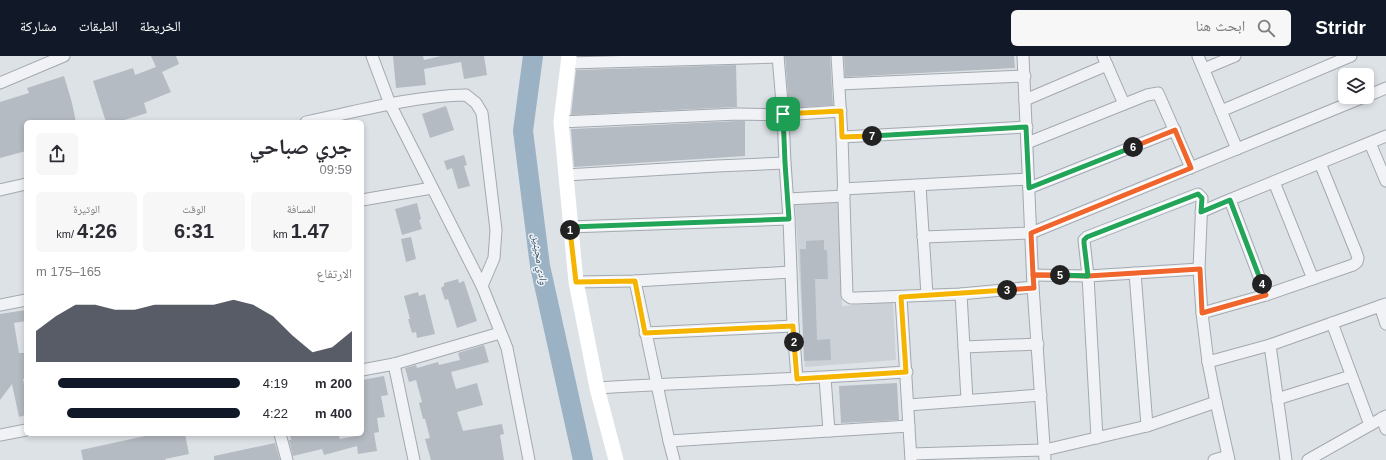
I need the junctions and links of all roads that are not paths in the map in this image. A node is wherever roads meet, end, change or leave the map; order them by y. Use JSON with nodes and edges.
{"nodes":[{"id":1,"x":64,"y":56,"type":"edge"},
{"id":2,"x":372,"y":56,"type":"edge"},
{"id":3,"x":778,"y":56,"type":"edge"},
{"id":4,"x":837,"y":56,"type":"edge"},
{"id":5,"x":1023,"y":56,"type":"edge"},
{"id":6,"x":1198,"y":56,"type":"edge"},
{"id":7,"x":1235,"y":56,"type":"edge"},
{"id":8,"x":1351,"y":56,"type":"edge"},
{"id":9,"x":569,"y":59,"type":"edge"},
{"id":10,"x":1105,"y":60,"type":"edge"},
{"id":11,"x":1204,"y":69,"type":"junction"},
{"id":12,"x":1025,"y":76,"type":"junction"},
{"id":13,"x":0,"y":83,"type":"edge"},
{"id":14,"x":839,"y":84,"type":"junction"},
{"id":15,"x":1386,"y":88,"type":"edge"},
{"id":16,"x":1374,"y":93,"type":"edge"},
{"id":17,"x":1026,"y":100,"type":"junction"},
{"id":18,"x":390,"y":104,"type":"junction"},
{"id":19,"x":1124,"y":104,"type":"junction"},
{"id":20,"x":1347,"y":104,"type":"edge"},
{"id":21,"x":1221,"y":110,"type":"junction"},
{"id":22,"x":841,"y":111,"type":"junction"},
{"id":23,"x":783,"y":114,"type":"junction"},
{"id":24,"x":315,"y":120,"type":"edge"},
{"id":25,"x":561,"y":122,"type":"junction"},
{"id":26,"x":1026,"y":127,"type":"junction"},
{"id":27,"x":1175,"y":130,"type":"junction"},
{"id":28,"x":1386,"y":136,"type":"edge"},
{"id":29,"x":842,"y":137,"type":"junction"},
{"id":30,"x":1027,"y":143,"type":"junction"},
{"id":31,"x":1370,"y":143,"type":"junction"},
{"id":32,"x":1237,"y":149,"type":"junction"},
{"id":33,"x":785,"y":163,"type":"junction"},
{"id":34,"x":1320,"y":163,"type":"junction"},
{"id":35,"x":1191,"y":168,"type":"junction"},
{"id":36,"x":1384,"y":170,"type":"edge"},
{"id":37,"x":566,"y":175,"type":"junction"},
{"id":38,"x":1386,"y":181,"type":"edge"},
{"id":39,"x":1274,"y":182,"type":"junction"},
{"id":40,"x":1029,"y":183,"type":"junction"},
{"id":41,"x":24,"y":184,"type":"edge"},
{"id":42,"x":920,"y":186,"type":"junction"},
{"id":43,"x":432,"y":188,"type":"junction"},
{"id":44,"x":0,"y":190,"type":"edge"},
{"id":45,"x":844,"y":193,"type":"junction"},
{"id":46,"x":788,"y":199,"type":"junction"},
{"id":47,"x":364,"y":200,"type":"edge"},
{"id":48,"x":1230,"y":200,"type":"junction"},
{"id":49,"x":1201,"y":212,"type":"junction"},
{"id":50,"x":789,"y":219,"type":"junction"},
{"id":51,"x":570,"y":227,"type":"junction"},
{"id":52,"x":1031,"y":233,"type":"junction"},
{"id":53,"x":923,"y":237,"type":"junction"},
{"id":54,"x":1200,"y":269,"type":"junction"},
{"id":55,"x":791,"y":272,"type":"junction"},
{"id":56,"x":1135,"y":273,"type":"junction"},
{"id":57,"x":1033,"y":275,"type":"junction"},
{"id":58,"x":1088,"y":276,"type":"junction"},
{"id":59,"x":1313,"y":278,"type":"junction"},
{"id":60,"x":635,"y":281,"type":"junction"},
{"id":61,"x":576,"y":282,"type":"junction"},
{"id":62,"x":482,"y":286,"type":"junction"},
{"id":63,"x":1034,"y":288,"type":"junction"},
{"id":64,"x":961,"y":294,"type":"junction"},
{"id":65,"x":927,"y":295,"type":"junction"},
{"id":66,"x":1266,"y":295,"type":"junction"},
{"id":67,"x":901,"y":297,"type":"junction"},
{"id":68,"x":24,"y":300,"type":"edge"},
{"id":69,"x":0,"y":305,"type":"edge"},
{"id":70,"x":1383,"y":305,"type":"edge"},
{"id":71,"x":1202,"y":313,"type":"junction"},
{"id":72,"x":1332,"y":323,"type":"junction"},
{"id":73,"x":1386,"y":324,"type":"edge"},
{"id":74,"x":793,"y":326,"type":"junction"},
{"id":75,"x":500,"y":333,"type":"junction"},
{"id":76,"x":645,"y":333,"type":"junction"},
{"id":77,"x":1038,"y":344,"type":"junction"},
{"id":78,"x":1270,"y":345,"type":"junction"},
{"id":79,"x":964,"y":347,"type":"junction"},
{"id":80,"x":1208,"y":362,"type":"junction"},
{"id":81,"x":394,"y":364,"type":"junction"},
{"id":82,"x":364,"y":370,"type":"edge"},
{"id":83,"x":906,"y":372,"type":"junction"},
{"id":84,"x":1351,"y":376,"type":"junction"},
{"id":85,"x":825,"y":378,"type":"junction"},
{"id":86,"x":797,"y":379,"type":"junction"},
{"id":87,"x":657,"y":384,"type":"junction"},
{"id":88,"x":597,"y":388,"type":"junction"},
{"id":89,"x":1041,"y":395,"type":"junction"},
{"id":90,"x":1277,"y":399,"type":"junction"},
{"id":91,"x":967,"y":400,"type":"junction"},
{"id":92,"x":1216,"y":402,"type":"junction"},
{"id":93,"x":908,"y":405,"type":"junction"},
{"id":94,"x":1385,"y":421,"type":"edge"},
{"id":95,"x":1370,"y":425,"type":"junction"},
{"id":96,"x":909,"y":426,"type":"junction"},
{"id":97,"x":1147,"y":426,"type":"junction"},
{"id":98,"x":24,"y":430,"type":"edge"},
{"id":99,"x":829,"y":431,"type":"junction"},
{"id":100,"x":0,"y":435,"type":"edge"},
{"id":101,"x":281,"y":436,"type":"edge"},
{"id":102,"x":1098,"y":438,"type":"junction"},
{"id":103,"x":669,"y":441,"type":"junction"},
{"id":104,"x":1045,"y":455,"type":"edge"},
{"id":105,"x":911,"y":457,"type":"edge"},
{"id":106,"x":1229,"y":458,"type":"edge"},
{"id":107,"x":287,"y":460,"type":"edge"},
{"id":108,"x":414,"y":460,"type":"edge"},
{"id":109,"x":529,"y":460,"type":"edge"},
{"id":110,"x":616,"y":460,"type":"edge"},
{"id":111,"x":674,"y":460,"type":"edge"},
{"id":112,"x":1214,"y":460,"type":"edge"},
{"id":113,"x":1286,"y":460,"type":"edge"},
{"id":114,"x":1308,"y":460,"type":"edge"}],
"edges":[{"from":1,"to":13,"type":"street"},
{"from":2,"to":18,"type":"street"},
{"from":3,"to":9,"type":"street"},
{"from":3,"to":23,"type":"street"},
{"from":4,"to":14,"type":"street"},
{"from":5,"to":12,"type":"street"},
{"from":6,"to":11,"type":"street"},
{"from":7,"to":11,"type":"street"},
{"from":8,"to":21,"type":"street"},
{"from":9,"to":25,"type":"street"},
{"from":10,"to":17,"type":"street"},
{"from":10,"to":19,"type":"street"},
{"from":11,"to":21,"type":"street"},
{"from":12,"to":14,"type":"street"},
{"from":12,"to":17,"type":"street"},
{"from":14,"to":22,"type":"street"},
{"from":15,"to":16,"type":"street"},
{"from":17,"to":26,"type":"street"},
{"from":18,"to":24,"type":"street"},
{"from":18,"to":43,"type":"street"},
{"from":18,"to":62,"type":"street"},
{"from":19,"to":27,"type":"street"},
{"from":19,"to":30,"type":"street"},
{"from":20,"to":32,"type":"street"},
{"from":21,"to":32,"type":"street"},
{"from":22,"to":23,"type":"street"},
{"from":22,"to":29,"type":"street"},
{"from":23,"to":25,"type":"street"},
{"from":23,"to":33,"type":"street"},
{"from":25,"to":37,"type":"street"},
{"from":26,"to":29,"type":"street"},
{"from":26,"to":30,"type":"street"},
{"from":27,"to":35,"type":"street"},
{"from":27,"to":40,"type":"street"},
{"from":28,"to":31,"type":"street"},
{"from":29,"to":45,"type":"street"},
{"from":30,"to":40,"type":"street"},
{"from":31,"to":34,"type":"street"},
{"from":31,"to":36,"type":"street"},
{"from":32,"to":35,"type":"street"},
{"from":33,"to":37,"type":"street"},
{"from":33,"to":46,"type":"street"},
{"from":34,"to":39,"type":"street"},
{"from":34,"to":59,"type":"street"},
{"from":35,"to":52,"type":"street"},
{"from":36,"to":38,"type":"street"},
{"from":37,"to":51,"type":"street"},
{"from":39,"to":48,"type":"street"},
{"from":39,"to":59,"type":"street"},
{"from":40,"to":42,"type":"street"},
{"from":40,"to":52,"type":"street"},
{"from":41,"to":44,"type":"street"},
{"from":42,"to":45,"type":"street"},
{"from":42,"to":53,"type":"street"},
{"from":43,"to":47,"type":"street"},
{"from":43,"to":62,"type":"street"},
{"from":45,"to":46,"type":"street"},
{"from":45,"to":67,"type":"street"},
{"from":46,"to":50,"type":"street"},
{"from":48,"to":49,"type":"street"},
{"from":48,"to":66,"type":"street"},
{"from":49,"to":54,"type":"street"},
{"from":49,"to":58,"type":"street"},
{"from":50,"to":51,"type":"street"},
{"from":50,"to":55,"type":"street"},
{"from":51,"to":61,"type":"street"},
{"from":52,"to":53,"type":"street"},
{"from":52,"to":57,"type":"street"},
{"from":53,"to":65,"type":"street"},
{"from":54,"to":56,"type":"street"},
{"from":54,"to":71,"type":"street"},
{"from":55,"to":60,"type":"street"},
{"from":55,"to":74,"type":"street"},
{"from":56,"to":58,"type":"street"},
{"from":56,"to":97,"type":"street"},
{"from":57,"to":58,"type":"street"},
{"from":57,"to":63,"type":"street"},
{"from":58,"to":102,"type":"street"},
{"from":59,"to":66,"type":"street"},
{"from":60,"to":61,"type":"street"},
{"from":60,"to":76,"type":"street"},
{"from":61,"to":88,"type":"street"},
{"from":62,"to":75,"type":"street"},
{"from":63,"to":64,"type":"street"},
{"from":63,"to":77,"type":"street"},
{"from":64,"to":65,"type":"street"},
{"from":64,"to":79,"type":"street"},
{"from":65,"to":67,"type":"street"},
{"from":66,"to":71,"type":"street"},
{"from":67,"to":83,"type":"street"},
{"from":68,"to":69,"type":"street"},
{"from":70,"to":72,"type":"street"},
{"from":70,"to":73,"type":"street"},
{"from":71,"to":80,"type":"street"},
{"from":72,"to":78,"type":"street"},
{"from":72,"to":84,"type":"street"},
{"from":74,"to":76,"type":"street"},
{"from":74,"to":86,"type":"street"},
{"from":75,"to":81,"type":"street"},
{"from":75,"to":109,"type":"street"},
{"from":76,"to":87,"type":"street"},
{"from":77,"to":79,"type":"street"},
{"from":77,"to":89,"type":"street"},
{"from":78,"to":80,"type":"street"},
{"from":78,"to":90,"type":"street"},
{"from":79,"to":91,"type":"street"},
{"from":80,"to":92,"type":"street"},
{"from":81,"to":82,"type":"street"},
{"from":81,"to":108,"type":"street"},
{"from":83,"to":85,"type":"street"},
{"from":83,"to":93,"type":"street"},
{"from":84,"to":90,"type":"street"},
{"from":84,"to":95,"type":"street"},
{"from":85,"to":86,"type":"street"},
{"from":85,"to":99,"type":"street"},
{"from":86,"to":87,"type":"street"},
{"from":87,"to":88,"type":"street"},
{"from":87,"to":103,"type":"street"},
{"from":88,"to":110,"type":"street"},
{"from":89,"to":91,"type":"street"},
{"from":89,"to":104,"type":"street"},
{"from":90,"to":113,"type":"street"},
{"from":91,"to":93,"type":"street"},
{"from":92,"to":97,"type":"street"},
{"from":92,"to":106,"type":"street"},
{"from":93,"to":96,"type":"street"},
{"from":94,"to":95,"type":"street"},
{"from":95,"to":114,"type":"street"},
{"from":96,"to":99,"type":"street"},
{"from":96,"to":105,"type":"street"},
{"from":97,"to":102,"type":"street"},
{"from":98,"to":100,"type":"street"},
{"from":99,"to":103,"type":"street"},
{"from":101,"to":107,"type":"street"},
{"from":102,"to":104,"type":"street"},
{"from":103,"to":111,"type":"street"},
{"from":104,"to":105,"type":"street"},
{"from":106,"to":112,"type":"street"}]}
